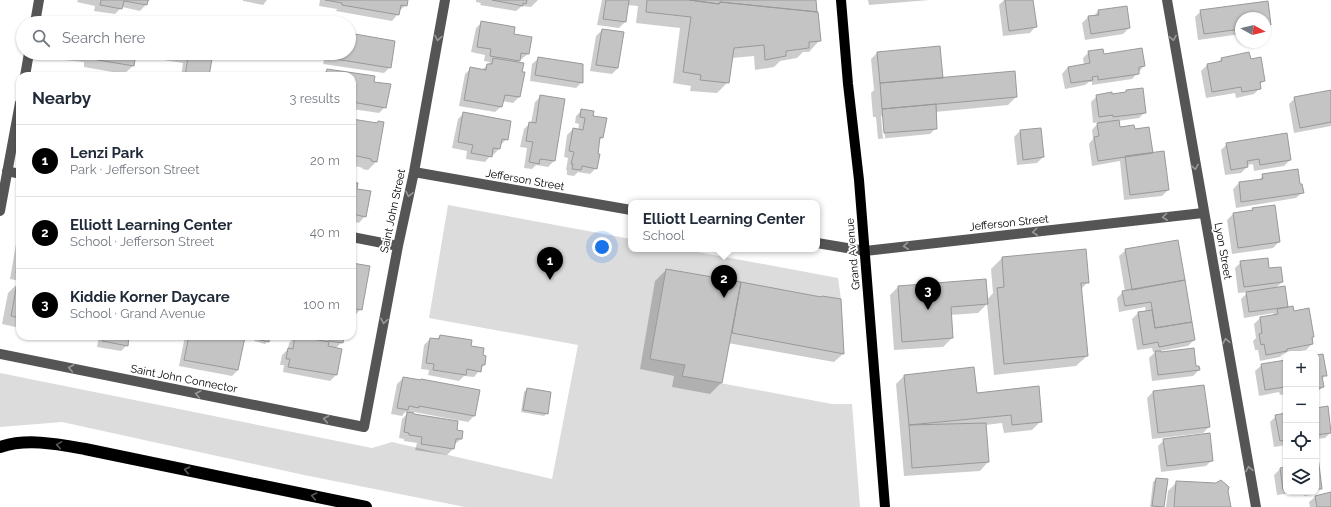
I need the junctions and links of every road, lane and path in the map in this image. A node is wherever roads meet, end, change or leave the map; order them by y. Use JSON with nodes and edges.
{"nodes":[{"id":1,"x":39,"y":0,"type":"edge"},
{"id":2,"x":445,"y":0,"type":"edge"},
{"id":3,"x":841,"y":0,"type":"edge"},
{"id":4,"x":1167,"y":0,"type":"edge"},
{"id":5,"x":36,"y":16,"type":"edge"},
{"id":6,"x":28,"y":60,"type":"edge"},
{"id":7,"x":26,"y":72,"type":"edge"},
{"id":8,"x":16,"y":124,"type":"edge"},
{"id":9,"x":7,"y":171,"type":"junction"},
{"id":10,"x":414,"y":172,"type":"junction"},
{"id":11,"x":16,"y":173,"type":"edge"},
{"id":12,"x":628,"y":209,"type":"edge"},
{"id":13,"x":0,"y":211,"type":"edge"},
{"id":14,"x":1203,"y":213,"type":"junction"},
{"id":15,"x":356,"y":238,"type":"edge"},
{"id":16,"x":820,"y":244,"type":"edge"},
{"id":17,"x":398,"y":246,"type":"junction"},
{"id":18,"x":865,"y":251,"type":"junction"},
{"id":19,"x":0,"y":354,"type":"edge"},
{"id":20,"x":364,"y":427,"type":"joint"},
{"id":21,"x":0,"y":447,"type":"edge"},
{"id":22,"x":366,"y":507,"type":"edge"},
{"id":23,"x":885,"y":507,"type":"edge"},
{"id":24,"x":1256,"y":507,"type":"edge"}],
"edges":[{"from":1,"to":5,"type":"street"},
{"from":2,"to":10,"type":"street","name":"Saint John Street","one_way":true},
{"from":3,"to":18,"type":"main road","name":"Grand Avenue"},
{"from":4,"to":14,"type":"street","name":"Lyon Street","one_way":true},
{"from":6,"to":7,"type":"street"},
{"from":8,"to":9,"type":"street"},
{"from":9,"to":11,"type":"street"},
{"from":9,"to":13,"type":"street"},
{"from":10,"to":12,"type":"street","name":"Jefferson Street"},
{"from":10,"to":17,"type":"street","name":"Saint John Street","one_way":true},
{"from":14,"to":18,"type":"street","name":"Jefferson Street","one_way":true},
{"from":24,"to":14,"type":"street","name":"Lyon Street","one_way":true},
{"from":15,"to":17,"type":"street"},
{"from":16,"to":18,"type":"street","name":"Jefferson Street"},
{"from":17,"to":20,"type":"street","name":"Saint John Street","one_way":true},
{"from":18,"to":23,"type":"main road","name":"Grand Avenue"},
{"from":20,"to":19,"type":"street","name":"Saint John Connector","one_way":true},
{"from":22,"to":21,"type":"highway","one_way":true}]}
